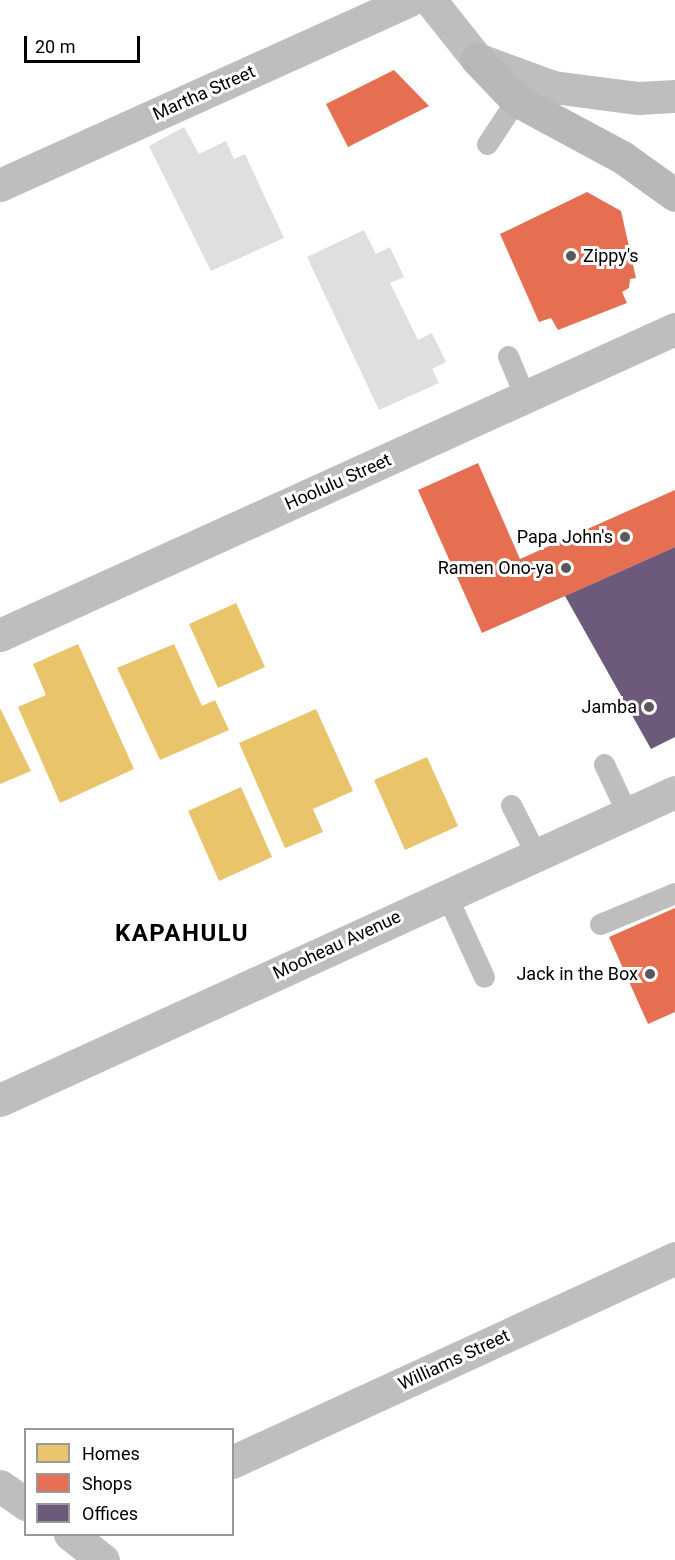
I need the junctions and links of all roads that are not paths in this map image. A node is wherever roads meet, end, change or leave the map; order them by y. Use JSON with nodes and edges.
{"nodes":[{"id":1,"x":409,"y":0,"type":"edge"},
{"id":2,"x":430,"y":0,"type":"edge"},
{"id":3,"x":477,"y":59,"type":"junction"},
{"id":4,"x":675,"y":96,"type":"edge"},
{"id":5,"x":516,"y":100,"type":"junction"},
{"id":6,"x":488,"y":144,"type":"dead end"},
{"id":7,"x":0,"y":185,"type":"edge"},
{"id":8,"x":675,"y":195,"type":"edge"},
{"id":9,"x":675,"y":329,"type":"edge"},
{"id":10,"x":508,"y":356,"type":"dead end"},
{"id":11,"x":525,"y":397,"type":"junction"},
{"id":12,"x":0,"y":635,"type":"edge"},
{"id":13,"x":604,"y":764,"type":"dead end"},
{"id":14,"x":675,"y":792,"type":"edge"},
{"id":15,"x":511,"y":805,"type":"dead end"},
{"id":16,"x":626,"y":811,"type":"junction"},
{"id":17,"x":536,"y":854,"type":"junction"},
{"id":18,"x":675,"y":893,"type":"edge"},
{"id":19,"x":446,"y":894,"type":"junction"},
{"id":20,"x":600,"y":924,"type":"dead end"},
{"id":21,"x":484,"y":976,"type":"dead end"},
{"id":22,"x":0,"y":1100,"type":"edge"},
{"id":23,"x":675,"y":1258,"type":"edge"},
{"id":24,"x":234,"y":1461,"type":"edge"},
{"id":25,"x":0,"y":1486,"type":"edge"},
{"id":26,"x":24,"y":1503,"type":"edge"},
{"id":27,"x":73,"y":1536,"type":"edge"},
{"id":28,"x":103,"y":1560,"type":"edge"}],
"edges":[{"from":1,"to":7,"type":"street","name":"Martha Street"},
{"from":2,"to":3,"type":"street"},
{"from":3,"to":4,"type":"street"},
{"from":3,"to":5,"type":"main road"},
{"from":5,"to":6,"type":"lane"},
{"from":5,"to":8,"type":"main road"},
{"from":9,"to":11,"type":"street","name":"Hoolulu Street"},
{"from":10,"to":11,"type":"lane"},
{"from":11,"to":12,"type":"street","name":"Hoolulu Street"},
{"from":13,"to":16,"type":"lane"},
{"from":14,"to":16,"type":"street","name":"Mooheau Avenue"},
{"from":15,"to":17,"type":"lane"},
{"from":16,"to":17,"type":"street","name":"Mooheau Avenue"},
{"from":17,"to":19,"type":"street","name":"Mooheau Avenue"},
{"from":18,"to":20,"type":"lane"},
{"from":19,"to":21,"type":"lane"},
{"from":19,"to":22,"type":"street","name":"Mooheau Avenue"},
{"from":23,"to":24,"type":"street","name":"Williams Street"},
{"from":25,"to":26,"type":"street"},
{"from":27,"to":28,"type":"street"}]}
